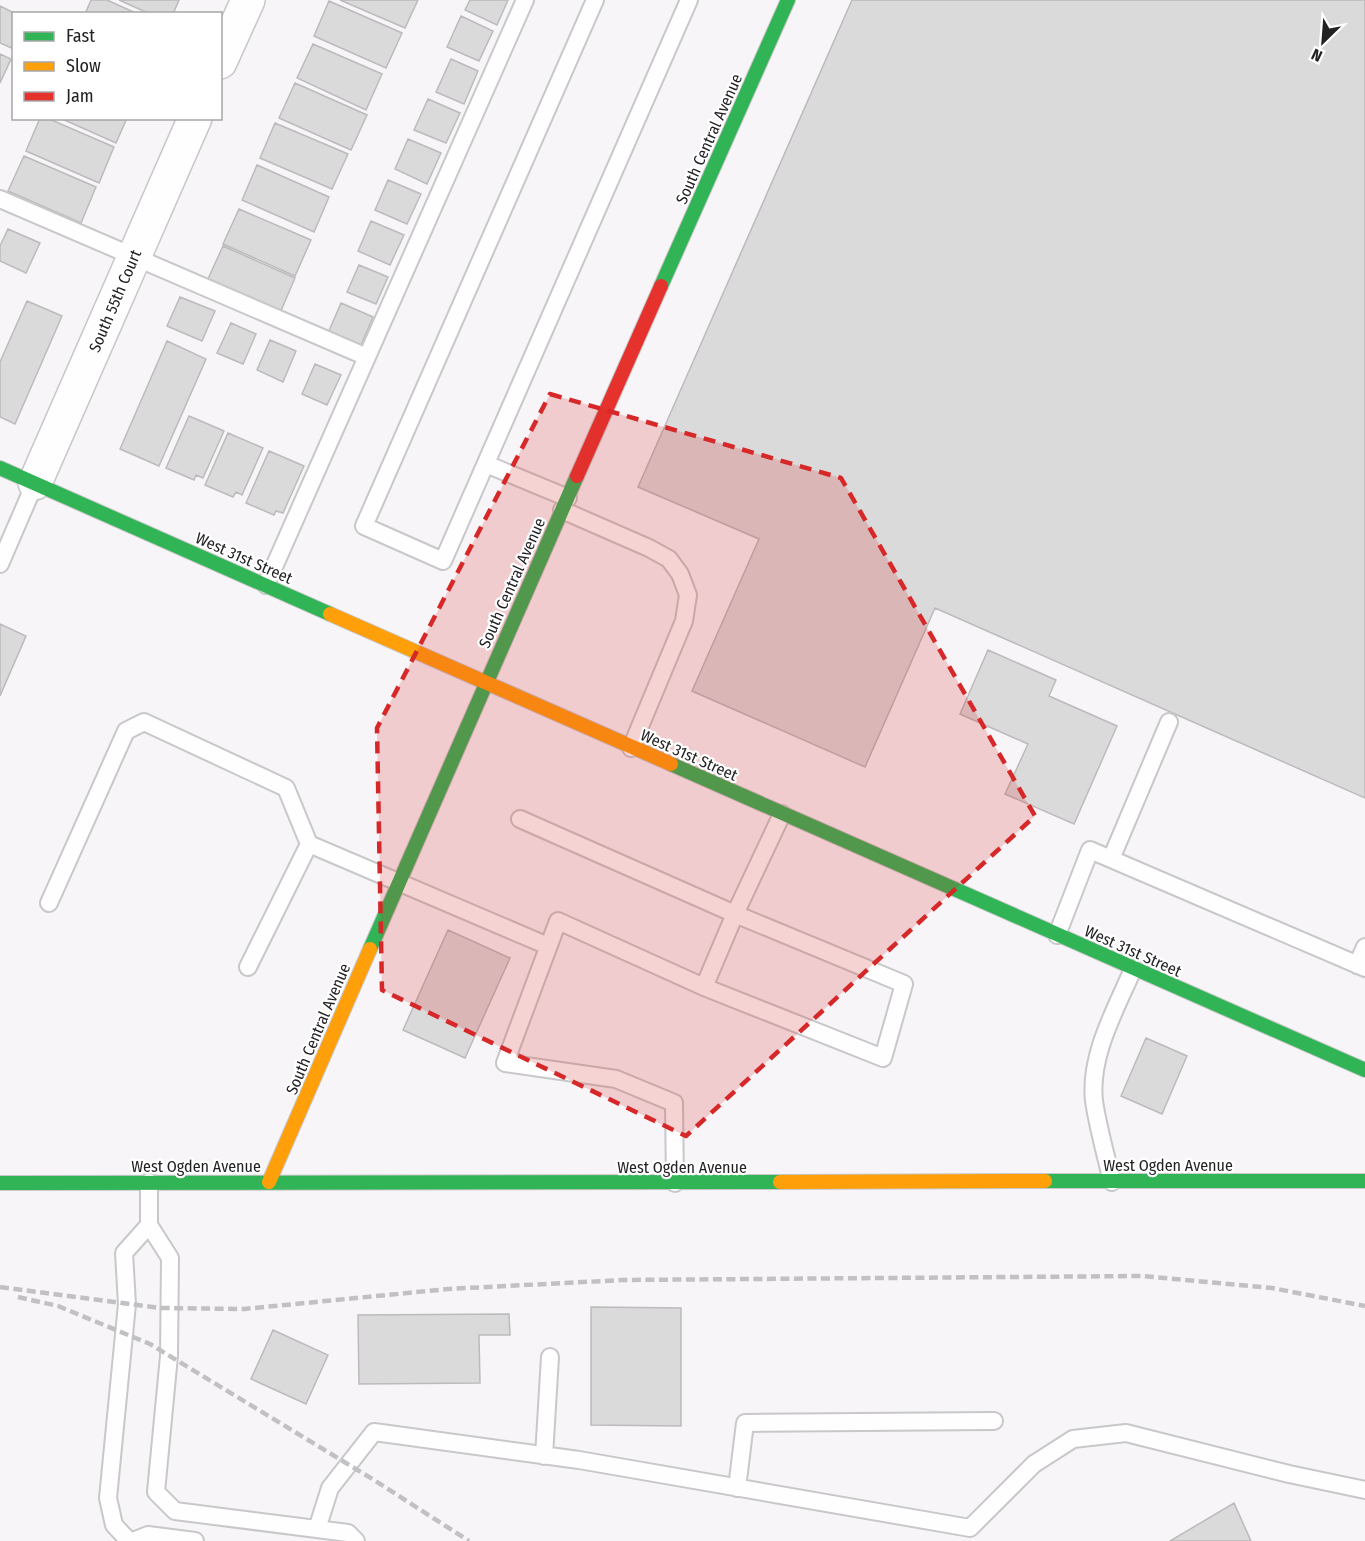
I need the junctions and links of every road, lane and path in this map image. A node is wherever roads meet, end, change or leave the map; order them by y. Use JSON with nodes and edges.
{"nodes":[{"id":1,"x":248,"y":0,"type":"edge"},
{"id":2,"x":525,"y":0,"type":"edge"},
{"id":3,"x":595,"y":0,"type":"edge"},
{"id":4,"x":690,"y":0,"type":"edge"},
{"id":5,"x":788,"y":0,"type":"edge"},
{"id":6,"x":222,"y":58,"type":"edge"},
{"id":7,"x":194,"y":120,"type":"edge"},
{"id":8,"x":0,"y":200,"type":"edge"},
{"id":9,"x":133,"y":257,"type":"junction"},
{"id":10,"x":367,"y":357,"type":"junction"},
{"id":11,"x":486,"y":464,"type":"junction"},
{"id":12,"x":0,"y":468,"type":"edge"},
{"id":13,"x":35,"y":483,"type":"junction"},
{"id":14,"x":565,"y":504,"type":"junction"},
{"id":15,"x":0,"y":564,"type":"edge"},
{"id":16,"x":266,"y":585,"type":"junction"},
{"id":17,"x":486,"y":683,"type":"junction"},
{"id":18,"x":1168,"y":722,"type":"dead end"},
{"id":19,"x":631,"y":748,"type":"junction"},
{"id":20,"x":782,"y":814,"type":"junction"},
{"id":21,"x":520,"y":819,"type":"dead end"},
{"id":22,"x":309,"y":844,"type":"junction"},
{"id":23,"x":1112,"y":859,"type":"junction"},
{"id":24,"x":399,"y":883,"type":"junction"},
{"id":25,"x":49,"y":903,"type":"dead end"},
{"id":26,"x":735,"y":914,"type":"junction"},
{"id":27,"x":1057,"y":935,"type":"junction"},
{"id":28,"x":548,"y":946,"type":"junction"},
{"id":29,"x":1365,"y":947,"type":"edge"},
{"id":30,"x":248,"y":967,"type":"dead end"},
{"id":31,"x":1361,"y":967,"type":"edge"},
{"id":32,"x":1133,"y":969,"type":"junction"},
{"id":33,"x":704,"y":987,"type":"junction"},
{"id":34,"x":1365,"y":1070,"type":"edge"},
{"id":35,"x":1365,"y":1181,"type":"edge"},
{"id":36,"x":149,"y":1182,"type":"junction"},
{"id":37,"x":269,"y":1182,"type":"junction"},
{"id":38,"x":1112,"y":1182,"type":"junction"},
{"id":39,"x":0,"y":1183,"type":"edge"},
{"id":40,"x":675,"y":1183,"type":"junction"},
{"id":41,"x":150,"y":1225,"type":"junction"},
{"id":42,"x":550,"y":1357,"type":"dead end"},
{"id":43,"x":994,"y":1421,"type":"dead end"},
{"id":44,"x":544,"y":1456,"type":"junction"},
{"id":45,"x":737,"y":1488,"type":"junction"},
{"id":46,"x":1365,"y":1490,"type":"edge"},
{"id":47,"x":317,"y":1529,"type":"junction"},
{"id":48,"x":131,"y":1541,"type":"edge"},
{"id":49,"x":195,"y":1541,"type":"edge"},
{"id":50,"x":356,"y":1541,"type":"edge"}],
"edges":[{"from":1,"to":6,"type":"street"},
{"from":2,"to":10,"type":"lane"},
{"from":3,"to":11,"type":"lane"},
{"from":4,"to":11,"type":"lane"},
{"from":5,"to":14,"type":"main road","name":"South Central Avenue"},
{"from":7,"to":9,"type":"street","name":"South 55th Court"},
{"from":8,"to":9,"type":"lane"},
{"from":9,"to":10,"type":"lane"},
{"from":9,"to":13,"type":"street","name":"South 55th Court"},
{"from":10,"to":16,"type":"lane"},
{"from":11,"to":14,"type":"lane"},
{"from":12,"to":13,"type":"main road","name":"West 31st Street"},
{"from":13,"to":15,"type":"lane"},
{"from":13,"to":16,"type":"main road","name":"West 31st Street"},
{"from":14,"to":17,"type":"main road","name":"South Central Avenue"},
{"from":14,"to":19,"type":"lane"},
{"from":16,"to":17,"type":"main road","name":"West 31st Street"},
{"from":17,"to":19,"type":"main road","name":"West 31st Street"},
{"from":17,"to":24,"type":"main road","name":"South Central Avenue"},
{"from":18,"to":23,"type":"lane"},
{"from":19,"to":20,"type":"main road","name":"West 31st Street"},
{"from":20,"to":26,"type":"lane"},
{"from":20,"to":27,"type":"main road","name":"West 31st Street"},
{"from":21,"to":26,"type":"lane"},
{"from":22,"to":24,"type":"lane"},
{"from":22,"to":25,"type":"lane"},
{"from":22,"to":30,"type":"lane"},
{"from":23,"to":27,"type":"lane"},
{"from":23,"to":31,"type":"lane"},
{"from":24,"to":28,"type":"lane"},
{"from":24,"to":37,"type":"main road","name":"South Central Avenue"},
{"from":26,"to":33,"type":"lane"},
{"from":26,"to":33,"type":"lane"},
{"from":27,"to":32,"type":"main road","name":"West 31st Street"},
{"from":28,"to":33,"type":"lane"},
{"from":28,"to":40,"type":"lane"},
{"from":29,"to":31,"type":"lane"},
{"from":32,"to":34,"type":"main road","name":"West 31st Street"},
{"from":32,"to":38,"type":"lane"},
{"from":35,"to":38,"type":"main road","name":"West Ogden Avenue"},
{"from":36,"to":37,"type":"main road","name":"West Ogden Avenue"},
{"from":36,"to":39,"type":"main road","name":"West Ogden Avenue"},
{"from":36,"to":41,"type":"lane"},
{"from":37,"to":40,"type":"main road","name":"West Ogden Avenue"},
{"from":38,"to":40,"type":"main road","name":"West Ogden Avenue"},
{"from":41,"to":47,"type":"lane"},
{"from":41,"to":48,"type":"lane"},
{"from":42,"to":44,"type":"lane"},
{"from":43,"to":45,"type":"lane"},
{"from":44,"to":45,"type":"lane"},
{"from":44,"to":47,"type":"lane"},
{"from":45,"to":46,"type":"lane"},
{"from":47,"to":50,"type":"lane"},
{"from":48,"to":49,"type":"lane"}]}
